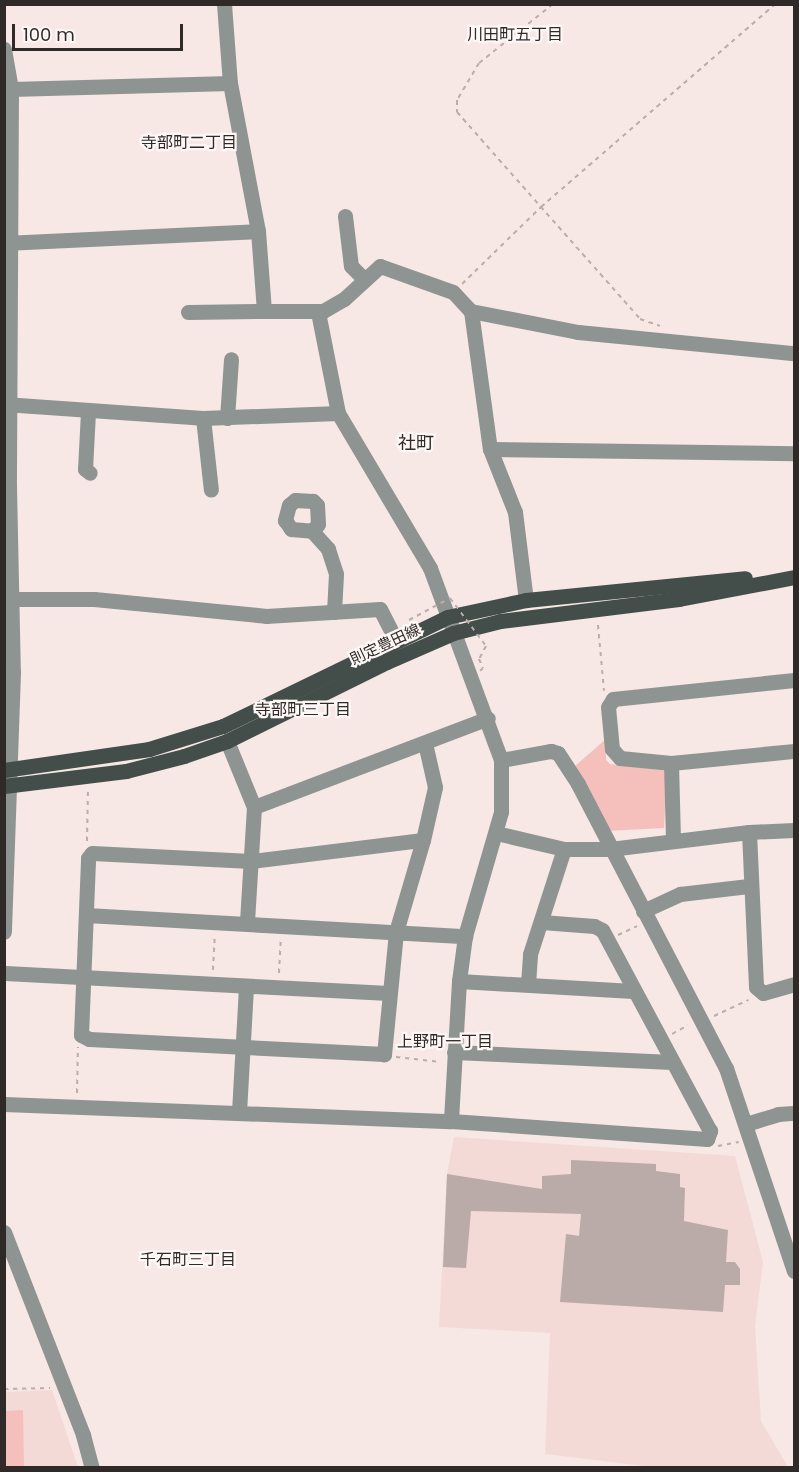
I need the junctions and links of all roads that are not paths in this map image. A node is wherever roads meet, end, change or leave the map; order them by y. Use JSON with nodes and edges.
{"nodes":[{"id":1,"x":224,"y":4,"type":"edge"},
{"id":2,"x":4,"y":49,"type":"edge"},
{"id":3,"x":230,"y":83,"type":"junction"},
{"id":4,"x":11,"y":88,"type":"junction"},
{"id":5,"x":345,"y":216,"type":"dead end"},
{"id":6,"x":258,"y":231,"type":"junction"},
{"id":7,"x":7,"y":243,"type":"edge"},
{"id":8,"x":364,"y":279,"type":"junction"},
{"id":9,"x":471,"y":310,"type":"junction"},
{"id":10,"x":264,"y":311,"type":"junction"},
{"id":11,"x":188,"y":312,"type":"dead end"},
{"id":12,"x":318,"y":312,"type":"junction"},
{"id":13,"x":795,"y":353,"type":"edge"},
{"id":14,"x":231,"y":359,"type":"dead end"},
{"id":15,"x":8,"y":405,"type":"edge"},
{"id":16,"x":87,"y":412,"type":"junction"},
{"id":17,"x":338,"y":413,"type":"junction"},
{"id":18,"x":203,"y":418,"type":"junction"},
{"id":19,"x":227,"y":418,"type":"junction"},
{"id":20,"x":490,"y":449,"type":"junction"},
{"id":21,"x":795,"y":453,"type":"edge"},
{"id":22,"x":90,"y":473,"type":"dead end"},
{"id":23,"x":211,"y":490,"type":"dead end"},
{"id":24,"x":312,"y":531,"type":"dead end"},
{"id":25,"x":795,"y":576,"type":"edge"},
{"id":26,"x":8,"y":599,"type":"edge"},
{"id":27,"x":526,"y":600,"type":"junction"},
{"id":28,"x":334,"y":612,"type":"junction"},
{"id":29,"x":447,"y":617,"type":"junction"},
{"id":30,"x":453,"y":633,"type":"junction"},
{"id":31,"x":396,"y":640,"type":"junction"},
{"id":32,"x":795,"y":680,"type":"edge"},
{"id":33,"x":488,"y":718,"type":"junction"},
{"id":34,"x":227,"y":741,"type":"junction"},
{"id":35,"x":425,"y":743,"type":"junction"},
{"id":36,"x":795,"y":751,"type":"edge"},
{"id":37,"x":501,"y":760,"type":"junction"},
{"id":38,"x":671,"y":763,"type":"junction"},
{"id":39,"x":6,"y":770,"type":"edge"},
{"id":40,"x":6,"y":786,"type":"edge"},
{"id":41,"x":254,"y":807,"type":"junction"},
{"id":42,"x":795,"y":830,"type":"edge"},
{"id":43,"x":749,"y":832,"type":"junction"},
{"id":44,"x":496,"y":833,"type":"junction"},
{"id":45,"x":423,"y":840,"type":"junction"},
{"id":46,"x":673,"y":841,"type":"junction"},
{"id":47,"x":564,"y":849,"type":"junction"},
{"id":48,"x":610,"y":849,"type":"junction"},
{"id":49,"x":251,"y":861,"type":"junction"},
{"id":50,"x":749,"y":886,"type":"junction"},
{"id":51,"x":86,"y":915,"type":"junction"},
{"id":52,"x":646,"y":916,"type":"junction"},
{"id":53,"x":541,"y":922,"type":"junction"},
{"id":54,"x":247,"y":923,"type":"junction"},
{"id":55,"x":4,"y":932,"type":"edge"},
{"id":56,"x":396,"y":932,"type":"junction"},
{"id":57,"x":465,"y":936,"type":"junction"},
{"id":58,"x":4,"y":966,"type":"edge"},
{"id":59,"x":5,"y":973,"type":"edge"},
{"id":60,"x":83,"y":977,"type":"junction"},
{"id":61,"x":4,"y":979,"type":"edge"},
{"id":62,"x":459,"y":981,"type":"junction"},
{"id":63,"x":528,"y":984,"type":"junction"},
{"id":64,"x":795,"y":984,"type":"edge"},
{"id":65,"x":246,"y":987,"type":"junction"},
{"id":66,"x":633,"y":991,"type":"junction"},
{"id":67,"x":388,"y":993,"type":"junction"},
{"id":68,"x":241,"y":1047,"type":"junction"},
{"id":69,"x":449,"y":1057,"type":"junction"},
{"id":70,"x":672,"y":1062,"type":"junction"},
{"id":71,"x":4,"y":1104,"type":"edge"},
{"id":72,"x":239,"y":1112,"type":"junction"},
{"id":73,"x":795,"y":1113,"type":"edge"},
{"id":74,"x":451,"y":1121,"type":"junction"},
{"id":75,"x":746,"y":1124,"type":"junction"},
{"id":76,"x":4,"y":1232,"type":"edge"},
{"id":77,"x":792,"y":1254,"type":"edge"},
{"id":78,"x":795,"y":1271,"type":"edge"},
{"id":79,"x":92,"y":1467,"type":"edge"}],
"edges":[{"from":1,"to":3,"type":"street"},
{"from":2,"to":4,"type":"street"},
{"from":3,"to":4,"type":"street"},
{"from":3,"to":6,"type":"street"},
{"from":4,"to":7,"type":"street"},
{"from":5,"to":8,"type":"street"},
{"from":6,"to":7,"type":"street"},
{"from":6,"to":10,"type":"street"},
{"from":7,"to":15,"type":"street"},
{"from":8,"to":9,"type":"street"},
{"from":8,"to":12,"type":"street"},
{"from":9,"to":13,"type":"street"},
{"from":9,"to":20,"type":"street"},
{"from":10,"to":11,"type":"street"},
{"from":10,"to":12,"type":"street"},
{"from":12,"to":17,"type":"street"},
{"from":14,"to":19,"type":"street"},
{"from":15,"to":16,"type":"street"},
{"from":15,"to":26,"type":"street"},
{"from":16,"to":18,"type":"street"},
{"from":16,"to":22,"type":"street"},
{"from":17,"to":19,"type":"street"},
{"from":17,"to":29,"type":"street"},
{"from":18,"to":19,"type":"street"},
{"from":18,"to":23,"type":"street"},
{"from":20,"to":21,"type":"street"},
{"from":20,"to":27,"type":"street"},
{"from":24,"to":28,"type":"street"},
{"from":25,"to":27,"type":"main road","name":"則定豊田線"},
{"from":25,"to":30,"type":"main road","name":"則定豊田線"},
{"from":26,"to":28,"type":"street"},
{"from":26,"to":39,"type":"street"},
{"from":27,"to":29,"type":"main road","name":"則定豊田線"},
{"from":28,"to":31,"type":"street"},
{"from":29,"to":30,"type":"street"},
{"from":29,"to":31,"type":"main road","name":"則定豊田線"},
{"from":30,"to":33,"type":"street"},
{"from":30,"to":34,"type":"main road","name":"則定豊田線"},
{"from":31,"to":39,"type":"main road","name":"則定豊田線"},
{"from":32,"to":38,"type":"street"},
{"from":33,"to":35,"type":"street"},
{"from":33,"to":37,"type":"street"},
{"from":34,"to":40,"type":"main road","name":"則定豊田線"},
{"from":34,"to":41,"type":"street"},
{"from":35,"to":41,"type":"street"},
{"from":35,"to":45,"type":"street"},
{"from":36,"to":38,"type":"street"},
{"from":37,"to":44,"type":"street"},
{"from":37,"to":48,"type":"street"},
{"from":38,"to":46,"type":"street"},
{"from":39,"to":40,"type":"street"},
{"from":40,"to":55,"type":"street"},
{"from":41,"to":49,"type":"street"},
{"from":42,"to":43,"type":"street"},
{"from":43,"to":46,"type":"street"},
{"from":43,"to":50,"type":"street"},
{"from":44,"to":47,"type":"street"},
{"from":44,"to":57,"type":"street"},
{"from":45,"to":49,"type":"street"},
{"from":45,"to":56,"type":"street"},
{"from":46,"to":48,"type":"street"},
{"from":47,"to":48,"type":"street"},
{"from":47,"to":53,"type":"street"},
{"from":48,"to":52,"type":"street"},
{"from":49,"to":51,"type":"street"},
{"from":49,"to":54,"type":"street"},
{"from":50,"to":52,"type":"street"},
{"from":50,"to":64,"type":"street"},
{"from":51,"to":54,"type":"street"},
{"from":51,"to":60,"type":"street"},
{"from":52,"to":75,"type":"street"},
{"from":53,"to":63,"type":"street"},
{"from":53,"to":66,"type":"street"},
{"from":54,"to":56,"type":"street"},
{"from":56,"to":57,"type":"street"},
{"from":56,"to":67,"type":"street"},
{"from":57,"to":62,"type":"street"},
{"from":58,"to":59,"type":"street"},
{"from":59,"to":60,"type":"street"},
{"from":59,"to":61,"type":"street"},
{"from":60,"to":65,"type":"street"},
{"from":60,"to":68,"type":"street"},
{"from":62,"to":63,"type":"street"},
{"from":62,"to":69,"type":"street"},
{"from":63,"to":66,"type":"street"},
{"from":65,"to":67,"type":"street"},
{"from":65,"to":68,"type":"street"},
{"from":66,"to":70,"type":"street"},
{"from":67,"to":68,"type":"street"},
{"from":68,"to":72,"type":"street"},
{"from":69,"to":70,"type":"street"},
{"from":69,"to":74,"type":"street"},
{"from":70,"to":74,"type":"street"},
{"from":71,"to":72,"type":"street"},
{"from":72,"to":74,"type":"street"},
{"from":73,"to":75,"type":"street"},
{"from":75,"to":77,"type":"street"},
{"from":76,"to":79,"type":"street"},
{"from":77,"to":78,"type":"street"}]}
